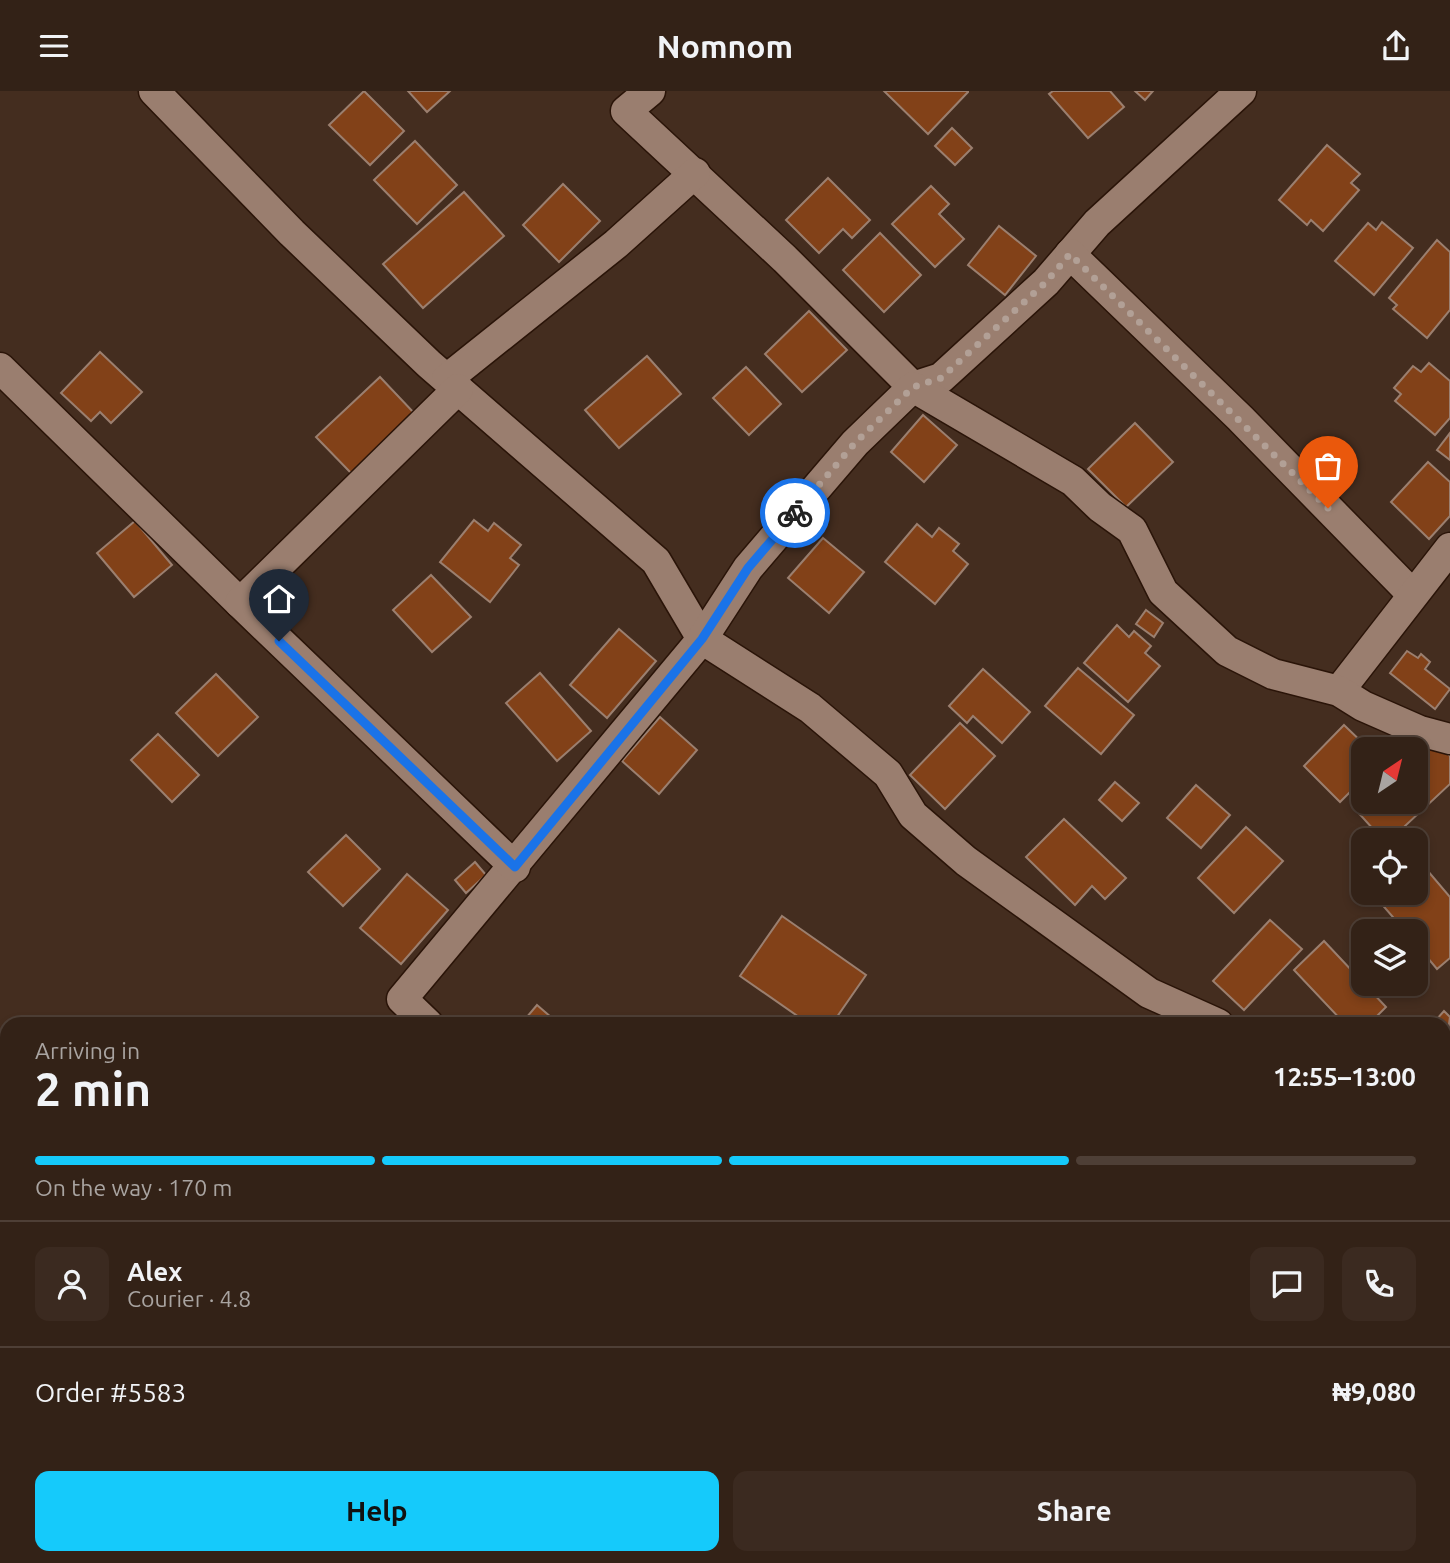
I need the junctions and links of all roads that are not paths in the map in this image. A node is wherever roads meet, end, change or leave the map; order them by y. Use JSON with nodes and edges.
{"nodes":[{"id":1,"x":154,"y":91,"type":"edge"},
{"id":2,"x":650,"y":91,"type":"edge"},
{"id":3,"x":1241,"y":91,"type":"edge"},
{"id":4,"x":695,"y":173,"type":"junction"},
{"id":5,"x":1070,"y":254,"type":"junction"},
{"id":6,"x":0,"y":367,"type":"edge"},
{"id":7,"x":452,"y":384,"type":"junction"},
{"id":8,"x":913,"y":387,"type":"junction"},
{"id":9,"x":1450,"y":548,"type":"edge"},
{"id":10,"x":1412,"y":594,"type":"junction"},
{"id":11,"x":240,"y":603,"type":"junction"},
{"id":12,"x":702,"y":639,"type":"junction"},
{"id":13,"x":1339,"y":691,"type":"junction"},
{"id":14,"x":1450,"y":739,"type":"edge"},
{"id":15,"x":515,"y":867,"type":"junction"},
{"id":16,"x":421,"y":1017,"type":"edge"},
{"id":17,"x":1202,"y":1017,"type":"edge"}],
"edges":[{"from":1,"to":7,"type":"street"},
{"from":2,"to":4,"type":"street"},
{"from":3,"to":5,"type":"street"},
{"from":4,"to":7,"type":"street"},
{"from":4,"to":8,"type":"street"},
{"from":5,"to":8,"type":"street"},
{"from":5,"to":10,"type":"street"},
{"from":6,"to":11,"type":"street"},
{"from":7,"to":11,"type":"street"},
{"from":7,"to":12,"type":"street"},
{"from":8,"to":12,"type":"street"},
{"from":8,"to":13,"type":"street"},
{"from":9,"to":10,"type":"street"},
{"from":10,"to":13,"type":"street"},
{"from":11,"to":15,"type":"street"},
{"from":12,"to":15,"type":"street"},
{"from":12,"to":17,"type":"street"},
{"from":13,"to":14,"type":"street"},
{"from":15,"to":16,"type":"street"}]}
